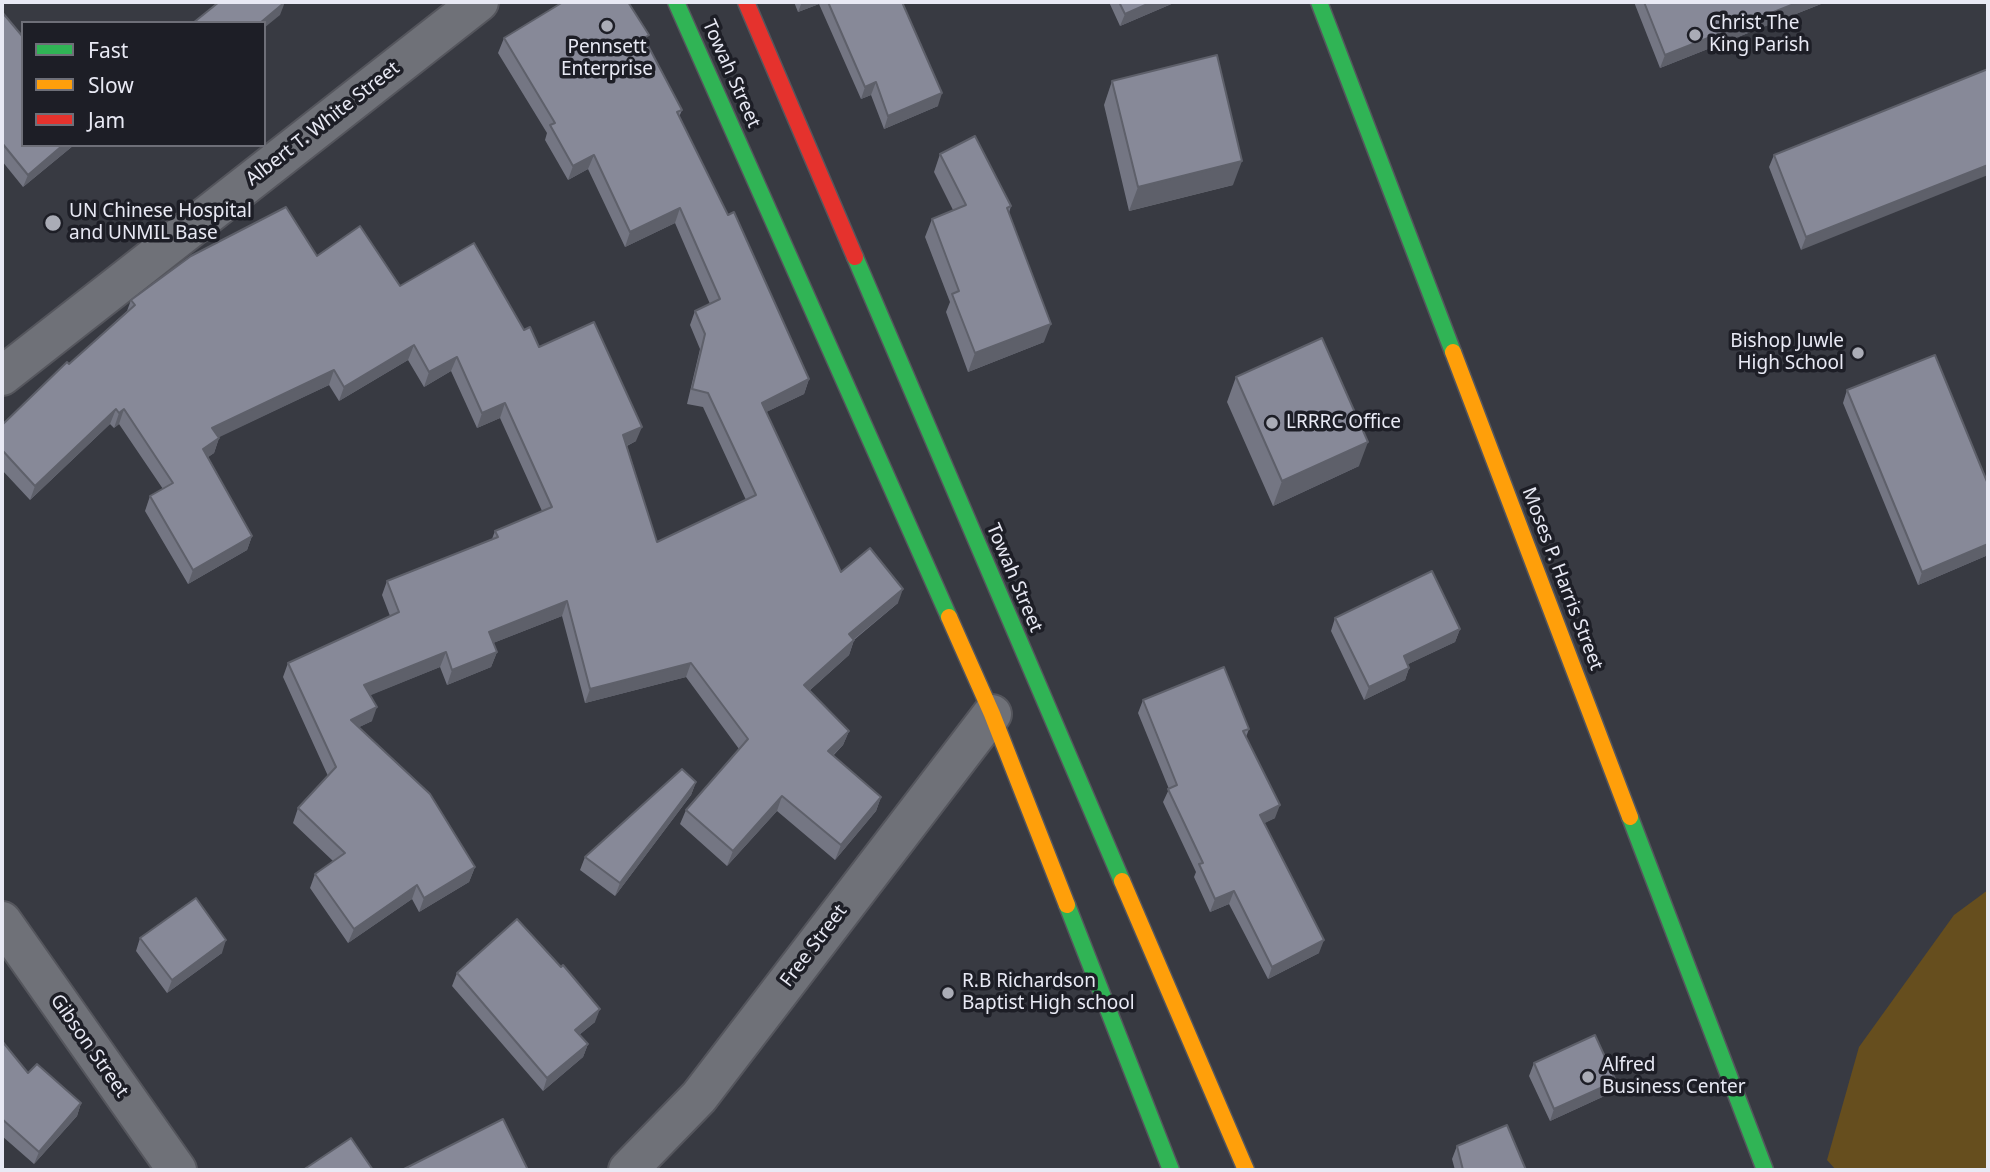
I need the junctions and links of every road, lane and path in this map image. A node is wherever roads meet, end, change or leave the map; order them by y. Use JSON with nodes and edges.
{"nodes":[{"id":1,"x":479,"y":2,"type":"edge"},
{"id":2,"x":676,"y":2,"type":"edge"},
{"id":3,"x":746,"y":2,"type":"edge"},
{"id":4,"x":1320,"y":2,"type":"edge"},
{"id":5,"x":2,"y":376,"type":"edge"},
{"id":6,"x":992,"y":714,"type":"junction"},
{"id":7,"x":2,"y":921,"type":"edge"},
{"id":8,"x":177,"y":1170,"type":"edge"},
{"id":9,"x":628,"y":1170,"type":"edge"},
{"id":10,"x":1171,"y":1170,"type":"edge"},
{"id":11,"x":1246,"y":1170,"type":"edge"},
{"id":12,"x":1765,"y":1170,"type":"edge"}],
"edges":[{"from":1,"to":5,"type":"street","name":"Albert T. White Street"},
{"from":2,"to":6,"type":"main road","name":"Towah Street"},
{"from":3,"to":11,"type":"main road","name":"Towah Street"},
{"from":4,"to":12,"type":"main road","name":"Moses P. Harris Street"},
{"from":6,"to":9,"type":"street","name":"Free Street"},
{"from":6,"to":10,"type":"main road","name":"Towah Street"},
{"from":7,"to":8,"type":"street","name":"Gibson Street"}]}
